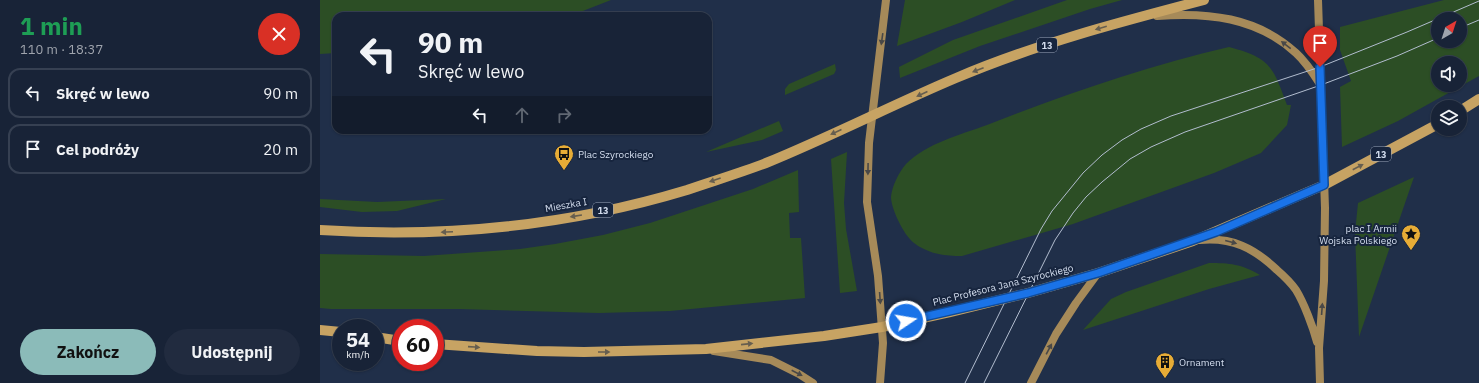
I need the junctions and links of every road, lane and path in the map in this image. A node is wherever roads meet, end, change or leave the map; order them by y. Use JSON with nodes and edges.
{"nodes":[{"id":1,"x":886,"y":0,"type":"edge"},
{"id":2,"x":1204,"y":0,"type":"edge"},
{"id":3,"x":1318,"y":0,"type":"edge"},
{"id":4,"x":1138,"y":17,"type":"junction"},
{"id":5,"x":1321,"y":85,"type":"junction"},
{"id":6,"x":1479,"y":99,"type":"edge"},
{"id":7,"x":1467,"y":107,"type":"edge"},
{"id":8,"x":872,"y":116,"type":"junction"},
{"id":9,"x":1431,"y":128,"type":"edge"},
{"id":10,"x":1324,"y":185,"type":"junction"},
{"id":11,"x":320,"y":230,"type":"edge"},
{"id":12,"x":1193,"y":241,"type":"junction"},
{"id":13,"x":1098,"y":273,"type":"junction"},
{"id":14,"x":882,"y":327,"type":"junction"},
{"id":15,"x":320,"y":330,"type":"edge"},
{"id":16,"x":332,"y":331,"type":"edge"},
{"id":17,"x":444,"y":345,"type":"edge"},
{"id":18,"x":1319,"y":348,"type":"junction"},
{"id":19,"x":706,"y":349,"type":"junction"},
{"id":20,"x":813,"y":383,"type":"edge"},
{"id":21,"x":880,"y":383,"type":"edge"},
{"id":22,"x":1031,"y":383,"type":"edge"},
{"id":23,"x":1320,"y":383,"type":"edge"}],
"edges":[{"from":1,"to":8,"type":"street","one_way":true},
{"from":2,"to":4,"type":"main road","number":"13"},
{"from":3,"to":5,"type":"street"},
{"from":5,"to":4,"type":"street","one_way":true},
{"from":4,"to":8,"type":"main road","number":"13","one_way":true},
{"from":5,"to":10,"type":"street"},
{"from":6,"to":7,"type":"main road"},
{"from":8,"to":11,"type":"main road","name":"Mieszka I","number":"13","one_way":true},
{"from":8,"to":14,"type":"street","one_way":true},
{"from":10,"to":9,"type":"main road","number":"13","one_way":true},
{"from":10,"to":12,"type":"main road","name":"Plac Profesora Jana Szyrockiego","number":"13"},
{"from":18,"to":10,"type":"street","one_way":true},
{"from":12,"to":13,"type":"main road","name":"Plac Profesora Jana Szyrockiego","number":"13"},
{"from":12,"to":18,"type":"street","one_way":true},
{"from":13,"to":14,"type":"main road","name":"Plac Profesora Jana Szyrockiego","number":"13"},
{"from":22,"to":13,"type":"street","one_way":true},
{"from":19,"to":14,"type":"main road","number":"13","one_way":true},
{"from":14,"to":21,"type":"street"},
{"from":15,"to":16,"type":"main road"},
{"from":17,"to":19,"type":"main road","number":"13","one_way":true},
{"from":18,"to":23,"type":"street"},
{"from":19,"to":20,"type":"street","one_way":true}]}
